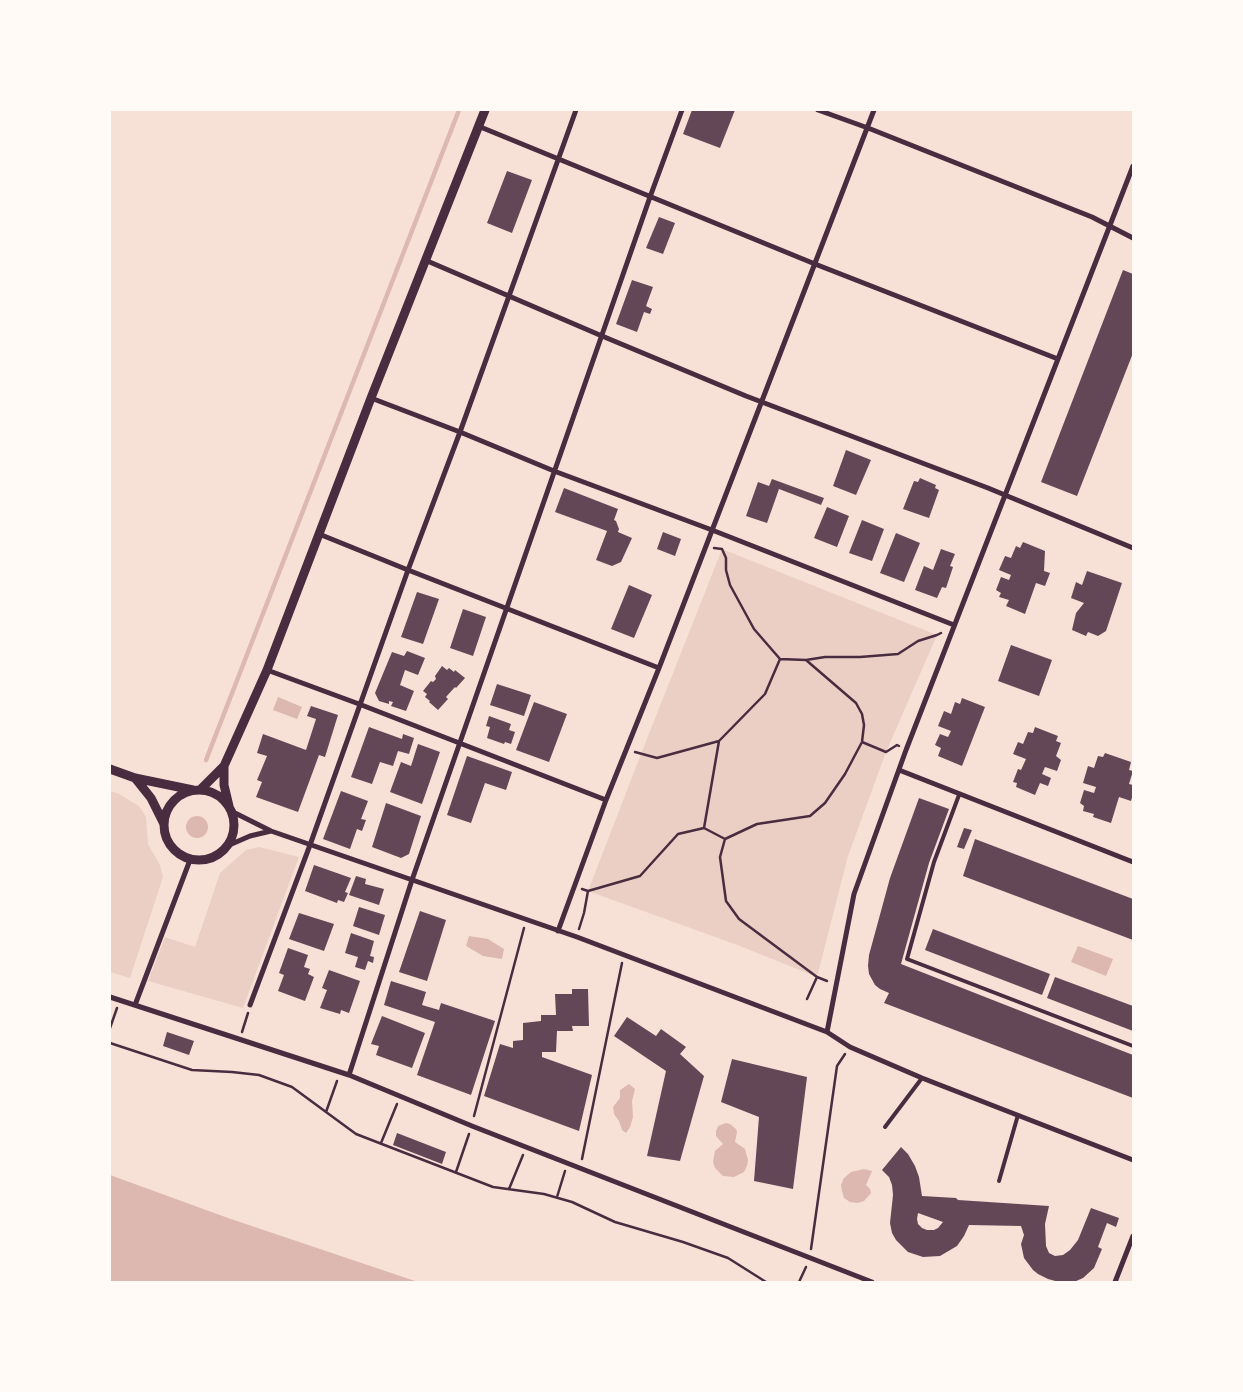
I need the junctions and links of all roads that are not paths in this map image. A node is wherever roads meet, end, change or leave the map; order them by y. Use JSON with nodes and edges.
{"nodes":[{"id":1,"x":485,"y":110,"type":"edge"},
{"id":2,"x":576,"y":110,"type":"edge"},
{"id":3,"x":682,"y":110,"type":"edge"},
{"id":4,"x":818,"y":110,"type":"edge"},
{"id":5,"x":874,"y":110,"type":"edge"},
{"id":6,"x":478,"y":126,"type":"junction"},
{"id":7,"x":868,"y":128,"type":"junction"},
{"id":8,"x":558,"y":159,"type":"junction"},
{"id":9,"x":1133,"y":166,"type":"edge"},
{"id":10,"x":650,"y":197,"type":"junction"},
{"id":11,"x":1110,"y":226,"type":"junction"},
{"id":12,"x":1133,"y":238,"type":"edge"},
{"id":13,"x":425,"y":260,"type":"junction"},
{"id":14,"x":815,"y":264,"type":"junction"},
{"id":15,"x":508,"y":296,"type":"junction"},
{"id":16,"x":602,"y":336,"type":"junction"},
{"id":17,"x":1058,"y":359,"type":"junction"},
{"id":18,"x":371,"y":398,"type":"junction"},
{"id":19,"x":761,"y":402,"type":"junction"},
{"id":20,"x":460,"y":432,"type":"junction"},
{"id":21,"x":554,"y":471,"type":"junction"},
{"id":22,"x":1005,"y":496,"type":"junction"},
{"id":23,"x":712,"y":530,"type":"junction"},
{"id":24,"x":319,"y":534,"type":"junction"},
{"id":25,"x":1133,"y":548,"type":"edge"},
{"id":26,"x":408,"y":570,"type":"junction"},
{"id":27,"x":507,"y":609,"type":"junction"},
{"id":28,"x":954,"y":625,"type":"junction"},
{"id":29,"x":659,"y":668,"type":"junction"},
{"id":30,"x":266,"y":670,"type":"junction"},
{"id":31,"x":359,"y":704,"type":"junction"},
{"id":32,"x":460,"y":744,"type":"junction"},
{"id":33,"x":224,"y":766,"type":"junction"},
{"id":34,"x":110,"y":769,"type":"edge"},
{"id":35,"x":899,"y":770,"type":"junction"},
{"id":36,"x":135,"y":778,"type":"junction"},
{"id":37,"x":196,"y":790,"type":"junction"},
{"id":38,"x":959,"y":795,"type":"junction"},
{"id":39,"x":606,"y":800,"type":"junction"},
{"id":40,"x":230,"y":809,"type":"junction"},
{"id":41,"x":164,"y":824,"type":"junction"},
{"id":42,"x":271,"y":831,"type":"junction"},
{"id":43,"x":310,"y":845,"type":"junction"},
{"id":44,"x":227,"y":846,"type":"junction"},
{"id":45,"x":190,"y":860,"type":"junction"},
{"id":46,"x":1133,"y":862,"type":"edge"},
{"id":47,"x":412,"y":880,"type":"junction"},
{"id":48,"x":558,"y":930,"type":"junction"},
{"id":49,"x":110,"y":997,"type":"edge"},
{"id":50,"x":134,"y":1005,"type":"junction"},
{"id":51,"x":250,"y":1005,"type":"road end"},
{"id":52,"x":827,"y":1032,"type":"junction"},
{"id":53,"x":1133,"y":1046,"type":"edge"},
{"id":54,"x":349,"y":1075,"type":"junction"},
{"id":55,"x":922,"y":1078,"type":"junction"},
{"id":56,"x":1018,"y":1115,"type":"junction"},
{"id":57,"x":885,"y":1127,"type":"dead end"},
{"id":58,"x":1133,"y":1160,"type":"edge"},
{"id":59,"x":999,"y":1181,"type":"dead end"},
{"id":60,"x":1133,"y":1236,"type":"edge"},
{"id":61,"x":872,"y":1282,"type":"edge"},
{"id":62,"x":1115,"y":1282,"type":"edge"}],
"edges":[{"from":1,"to":6,"type":"street"},
{"from":2,"to":8,"type":"street"},
{"from":3,"to":10,"type":"street"},
{"from":4,"to":7,"type":"street"},
{"from":5,"to":7,"type":"street"},
{"from":6,"to":8,"type":"street"},
{"from":6,"to":13,"type":"street"},
{"from":7,"to":11,"type":"street"},
{"from":7,"to":14,"type":"street"},
{"from":8,"to":10,"type":"street"},
{"from":8,"to":15,"type":"street"},
{"from":9,"to":11,"type":"street"},
{"from":10,"to":14,"type":"street"},
{"from":10,"to":16,"type":"street"},
{"from":11,"to":12,"type":"street"},
{"from":11,"to":17,"type":"street"},
{"from":13,"to":15,"type":"street"},
{"from":13,"to":18,"type":"street"},
{"from":14,"to":17,"type":"street"},
{"from":14,"to":19,"type":"street"},
{"from":15,"to":16,"type":"street"},
{"from":15,"to":20,"type":"street"},
{"from":16,"to":19,"type":"street"},
{"from":16,"to":21,"type":"street"},
{"from":17,"to":22,"type":"street"},
{"from":18,"to":20,"type":"street"},
{"from":18,"to":24,"type":"street"},
{"from":19,"to":22,"type":"street"},
{"from":19,"to":23,"type":"street"},
{"from":20,"to":21,"type":"street"},
{"from":20,"to":26,"type":"street"},
{"from":21,"to":23,"type":"street"},
{"from":21,"to":27,"type":"street"},
{"from":22,"to":25,"type":"street"},
{"from":22,"to":28,"type":"street"},
{"from":23,"to":28,"type":"street"},
{"from":23,"to":29,"type":"street"},
{"from":24,"to":26,"type":"street"},
{"from":24,"to":30,"type":"street"},
{"from":26,"to":27,"type":"street"},
{"from":26,"to":31,"type":"street"},
{"from":27,"to":29,"type":"street"},
{"from":27,"to":32,"type":"street"},
{"from":28,"to":35,"type":"street"},
{"from":29,"to":39,"type":"street"},
{"from":30,"to":31,"type":"street"},
{"from":30,"to":33,"type":"street"},
{"from":31,"to":32,"type":"street"},
{"from":31,"to":43,"type":"street"},
{"from":32,"to":39,"type":"street"},
{"from":32,"to":47,"type":"street"},
{"from":33,"to":37,"type":"street"},
{"from":33,"to":40,"type":"street"},
{"from":34,"to":36,"type":"street"},
{"from":35,"to":38,"type":"street"},
{"from":35,"to":52,"type":"street"},
{"from":36,"to":37,"type":"street"},
{"from":36,"to":41,"type":"street"},
{"from":37,"to":40,"type":"street"},
{"from":37,"to":41,"type":"street"},
{"from":38,"to":46,"type":"street"},
{"from":38,"to":53,"type":"lane"},
{"from":39,"to":48,"type":"street"},
{"from":40,"to":42,"type":"street"},
{"from":40,"to":44,"type":"street"},
{"from":41,"to":45,"type":"street"},
{"from":42,"to":43,"type":"street"},
{"from":42,"to":44,"type":"street"},
{"from":43,"to":47,"type":"street"},
{"from":43,"to":51,"type":"street"},
{"from":44,"to":45,"type":"street"},
{"from":45,"to":50,"type":"street"},
{"from":47,"to":48,"type":"street"},
{"from":47,"to":54,"type":"street"},
{"from":48,"to":52,"type":"street"},
{"from":49,"to":50,"type":"street"},
{"from":50,"to":54,"type":"street"},
{"from":52,"to":55,"type":"street"},
{"from":54,"to":61,"type":"street"},
{"from":55,"to":56,"type":"street"},
{"from":55,"to":57,"type":"lane"},
{"from":56,"to":58,"type":"street"},
{"from":56,"to":59,"type":"lane"},
{"from":60,"to":62,"type":"street"}]}
